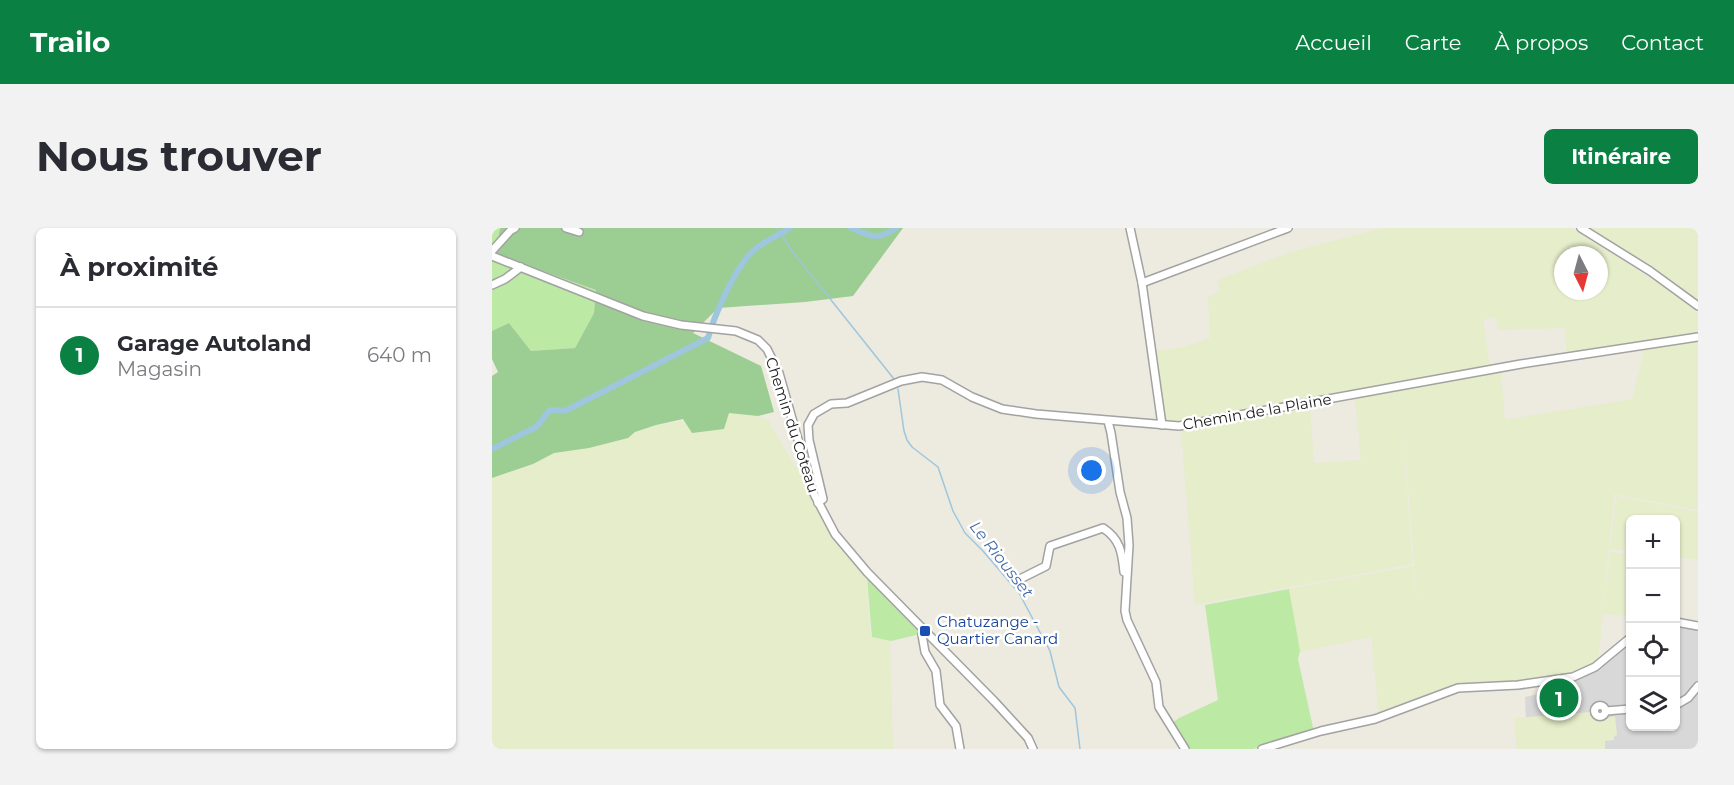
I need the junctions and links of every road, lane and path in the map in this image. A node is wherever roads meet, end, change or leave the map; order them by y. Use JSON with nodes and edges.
{"nodes":[{"id":1,"x":515,"y":228,"type":"edge"},
{"id":2,"x":566,"y":228,"type":"edge"},
{"id":3,"x":1130,"y":228,"type":"edge"},
{"id":4,"x":1288,"y":228,"type":"edge"},
{"id":5,"x":1581,"y":228,"type":"edge"},
{"id":6,"x":1272,"y":231,"type":"edge"},
{"id":7,"x":579,"y":232,"type":"dead end"},
{"id":8,"x":492,"y":251,"type":"edge"},
{"id":9,"x":492,"y":256,"type":"edge"},
{"id":10,"x":521,"y":267,"type":"junction"},
{"id":11,"x":1142,"y":283,"type":"junction"},
{"id":12,"x":492,"y":285,"type":"edge"},
{"id":13,"x":1698,"y":306,"type":"edge"},
{"id":14,"x":1698,"y":337,"type":"edge"},
{"id":15,"x":1108,"y":421,"type":"junction"},
{"id":16,"x":1162,"y":425,"type":"junction"},
{"id":17,"x":818,"y":503,"type":"junction"},
{"id":18,"x":1007,"y":571,"type":"dead end"},
{"id":19,"x":1125,"y":589,"type":"junction"},
{"id":20,"x":1680,"y":623,"type":"edge"},
{"id":21,"x":1698,"y":626,"type":"edge"},
{"id":22,"x":925,"y":631,"type":"junction"},
{"id":23,"x":1626,"y":641,"type":"edge"},
{"id":24,"x":1698,"y":686,"type":"edge"},
{"id":25,"x":1680,"y":703,"type":"edge"},
{"id":26,"x":1626,"y":709,"type":"edge"},
{"id":27,"x":1606,"y":711,"type":"dead end"},
{"id":28,"x":960,"y":749,"type":"edge"},
{"id":29,"x":1033,"y":749,"type":"edge"},
{"id":30,"x":1185,"y":749,"type":"edge"},
{"id":31,"x":1262,"y":749,"type":"edge"}],
"edges":[{"from":1,"to":8,"type":"street"},
{"from":2,"to":7,"type":"street"},
{"from":3,"to":11,"type":"street"},
{"from":4,"to":6,"type":"street"},
{"from":5,"to":13,"type":"street"},
{"from":6,"to":11,"type":"street"},
{"from":9,"to":10,"type":"street","name":"Chemin du Coteau"},
{"from":10,"to":12,"type":"street"},
{"from":10,"to":17,"type":"street","name":"Chemin du Coteau"},
{"from":11,"to":16,"type":"street"},
{"from":14,"to":16,"type":"street","name":"Chemin de la Plaine"},
{"from":15,"to":16,"type":"street","name":"Chemin de la Plaine"},
{"from":15,"to":17,"type":"street","name":"Chemin de la Plaine"},
{"from":15,"to":19,"type":"street"},
{"from":17,"to":22,"type":"street","name":"Chemin du Coteau"},
{"from":18,"to":19,"type":"street"},
{"from":19,"to":30,"type":"street"},
{"from":20,"to":21,"type":"street"},
{"from":22,"to":28,"type":"street"},
{"from":22,"to":29,"type":"street","name":"Chemin du Coteau"},
{"from":23,"to":31,"type":"street"},
{"from":24,"to":25,"type":"street"},
{"from":26,"to":27,"type":"street"}]}
